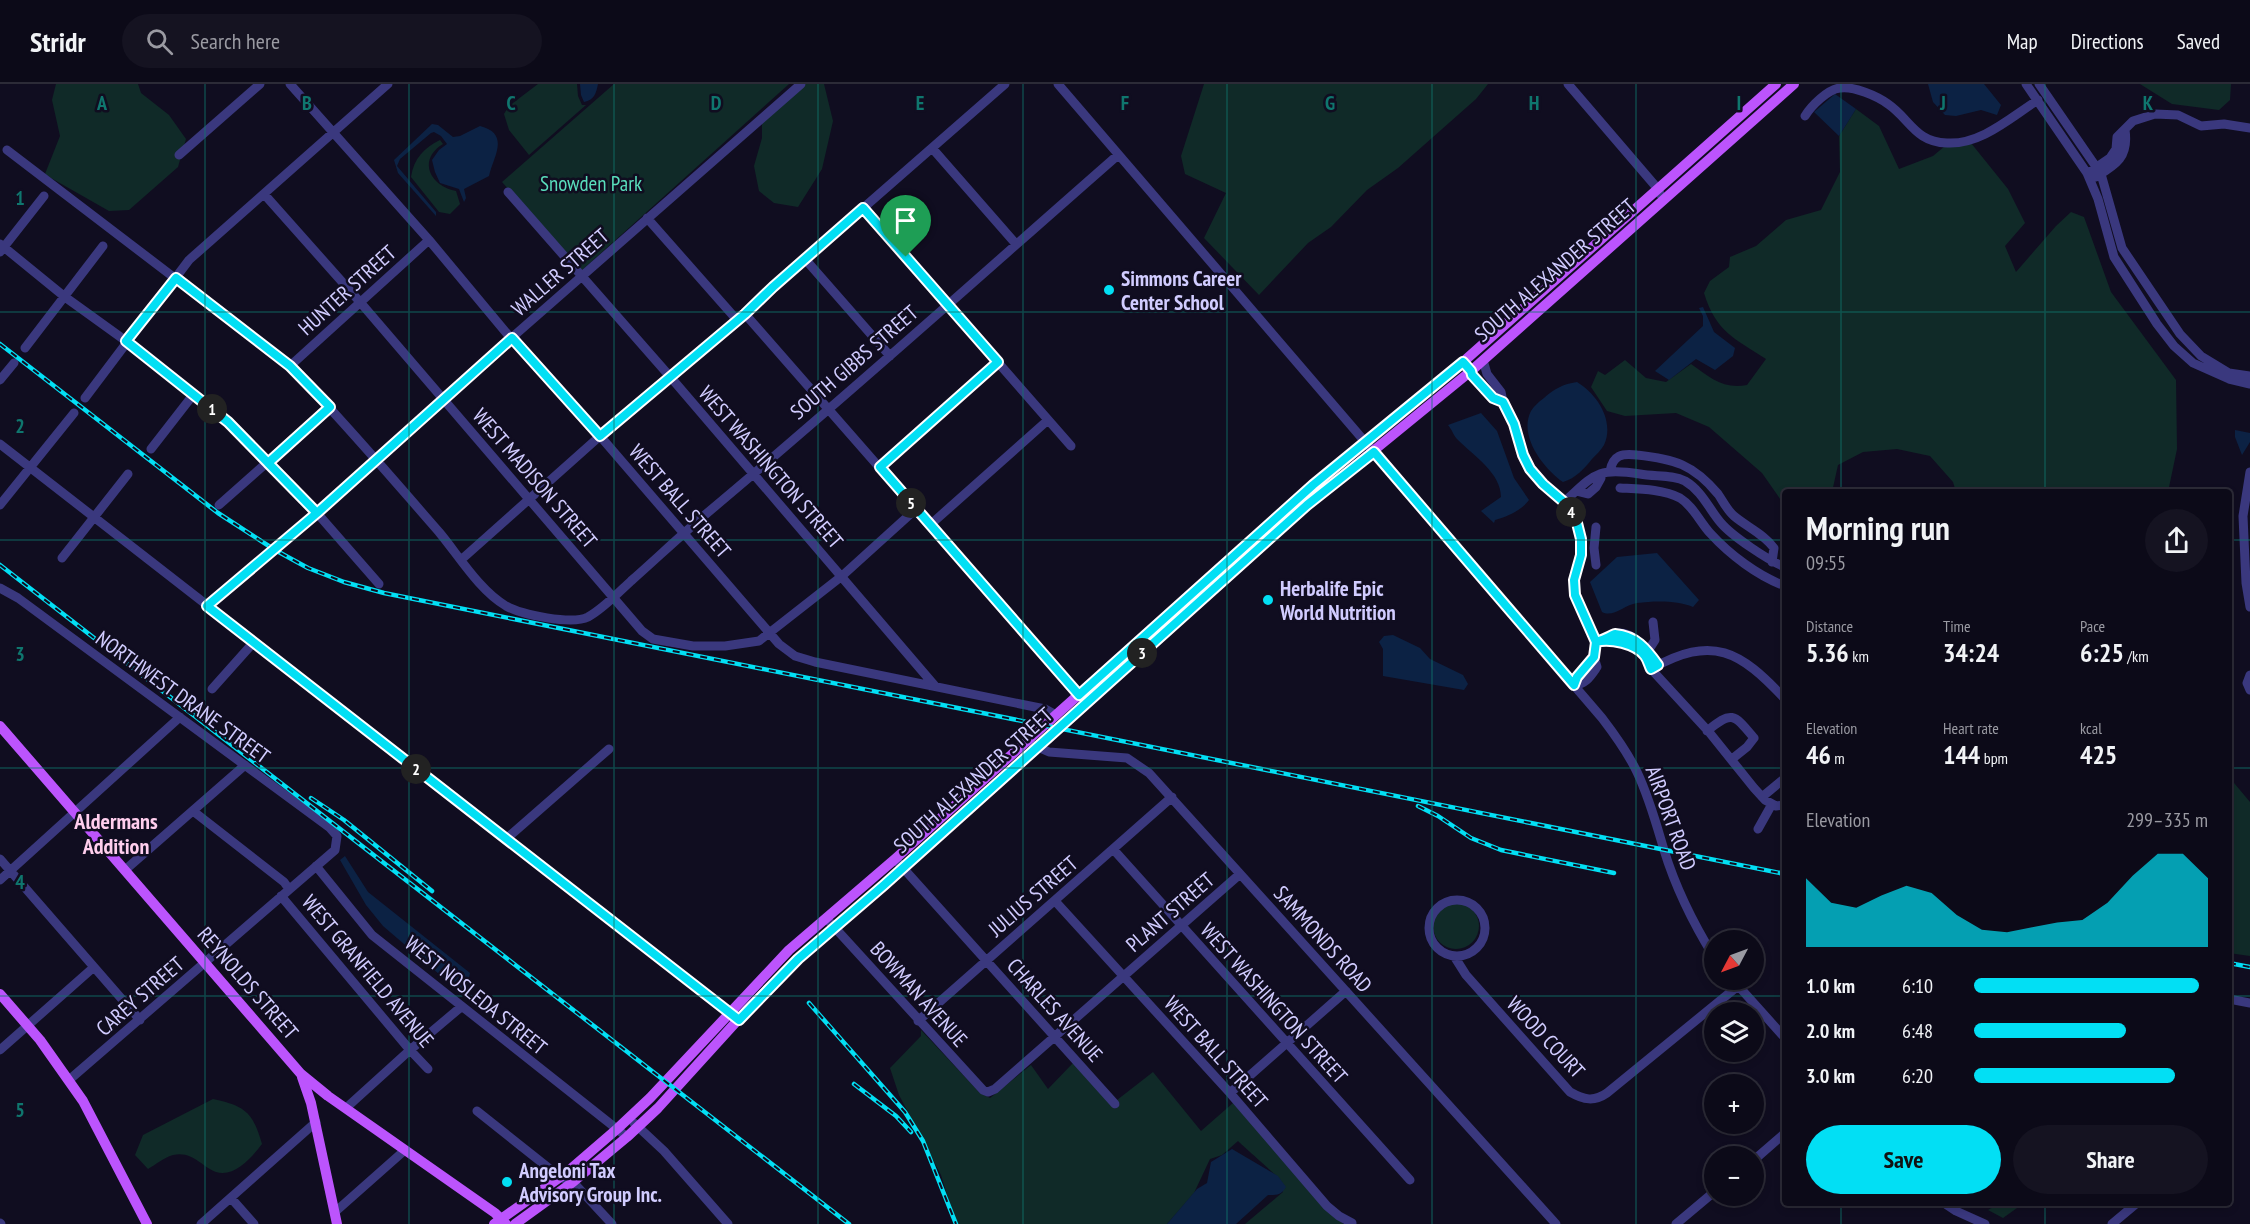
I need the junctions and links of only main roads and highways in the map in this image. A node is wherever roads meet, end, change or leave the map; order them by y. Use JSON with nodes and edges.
{"nodes":[{"id":1,"x":1794,"y":84,"type":"edge"},
{"id":2,"x":1774,"y":85,"type":"edge"},
{"id":3,"x":1544,"y":291,"type":"junction"},
{"id":4,"x":1552,"y":300,"type":"junction"},
{"id":5,"x":1467,"y":366,"type":"junction"},
{"id":6,"x":1157,"y":631,"type":"junction"},
{"id":7,"x":0,"y":726,"type":"edge"},
{"id":8,"x":0,"y":994,"type":"edge"},
{"id":9,"x":735,"y":1016,"type":"junction"},
{"id":10,"x":301,"y":1074,"type":"junction"},
{"id":11,"x":328,"y":1096,"type":"junction"},
{"id":12,"x":311,"y":1102,"type":"junction"},
{"id":13,"x":500,"y":1222,"type":"edge"},
{"id":14,"x":147,"y":1224,"type":"edge"},
{"id":15,"x":337,"y":1224,"type":"edge"},
{"id":16,"x":514,"y":1224,"type":"edge"}],
"edges":[{"from":1,"to":4,"type":"main road","name":"SOUTH ALEXANDER STREET"},
{"from":2,"to":3,"type":"main road","name":"SOUTH ALEXANDER STREET"},
{"from":3,"to":4,"type":"main road"},
{"from":3,"to":5,"type":"main road","name":"SOUTH ALEXANDER STREET"},
{"from":4,"to":5,"type":"main road","name":"SOUTH ALEXANDER STREET"},
{"from":5,"to":6,"type":"main road","name":"SOUTH ALEXANDER STREET"},
{"from":6,"to":9,"type":"main road","name":"SOUTH ALEXANDER STREET"},
{"from":6,"to":9,"type":"main road","name":"SOUTH ALEXANDER STREET"},
{"from":7,"to":10,"type":"main road","name":"REYNOLDS STREET"},
{"from":8,"to":14,"type":"main road"},
{"from":9,"to":13,"type":"main road","name":"SOUTH ALEXANDER STREET"},
{"from":9,"to":16,"type":"main road","name":"SOUTH ALEXANDER STREET"},
{"from":10,"to":11,"type":"main road","name":"REYNOLDS STREET"},
{"from":10,"to":12,"type":"main road"},
{"from":11,"to":12,"type":"main road"},
{"from":11,"to":13,"type":"main road","name":"REYNOLDS STREET"},
{"from":12,"to":15,"type":"main road"}]}
